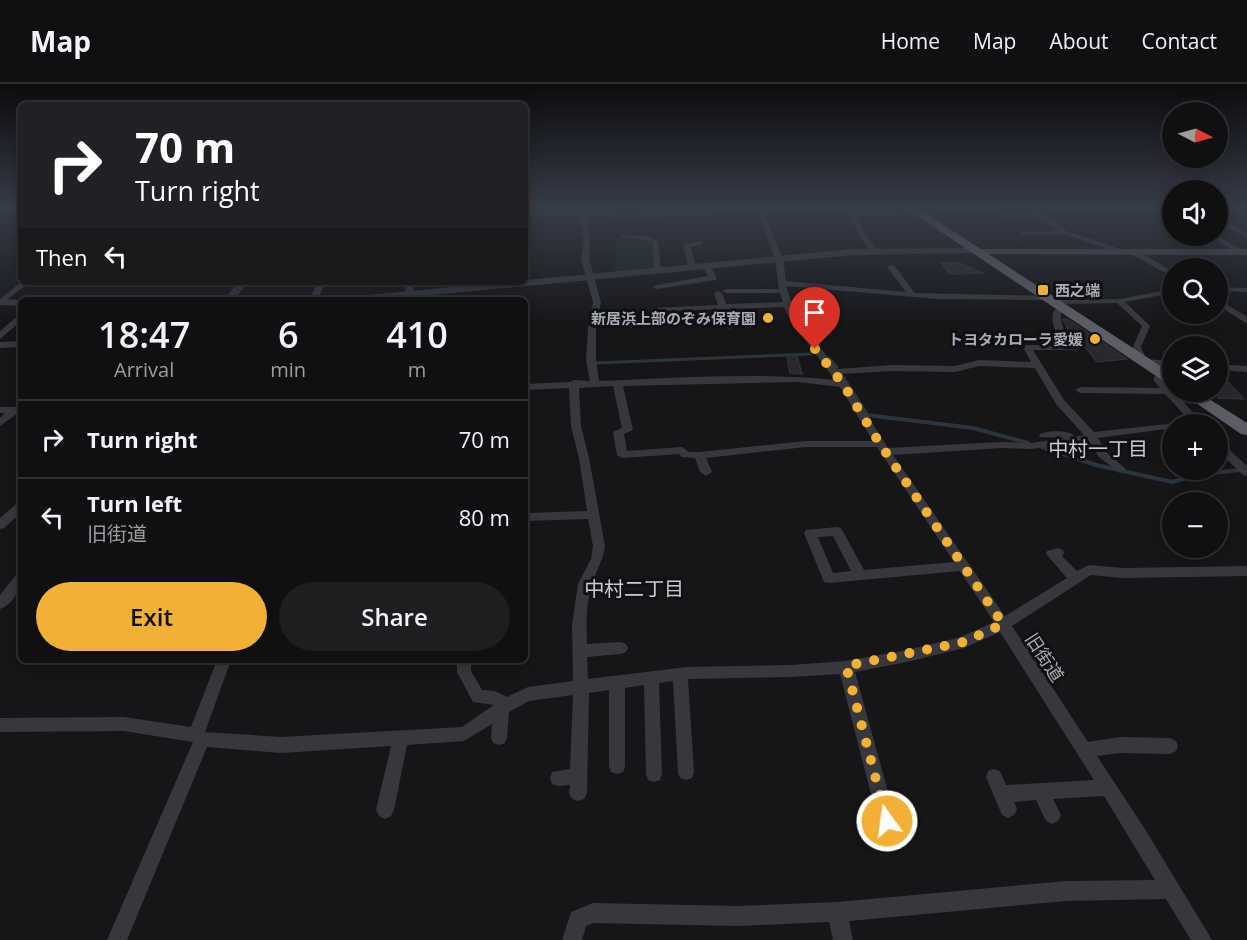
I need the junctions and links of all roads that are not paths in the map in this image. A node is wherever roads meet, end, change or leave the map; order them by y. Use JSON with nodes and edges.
{"nodes":[{"id":1,"x":586,"y":247,"type":"edge"},
{"id":2,"x":656,"y":247,"type":"edge"},
{"id":3,"x":687,"y":247,"type":"edge"},
{"id":4,"x":774,"y":247,"type":"edge"},
{"id":5,"x":872,"y":247,"type":"edge"},
{"id":6,"x":969,"y":247,"type":"edge"},
{"id":7,"x":1113,"y":247,"type":"edge"},
{"id":8,"x":875,"y":251,"type":"junction"},
{"id":9,"x":975,"y":251,"type":"junction"},
{"id":10,"x":1127,"y":251,"type":"junction"},
{"id":11,"x":1244,"y":252,"type":"edge"},
{"id":12,"x":779,"y":259,"type":"junction"},
{"id":13,"x":706,"y":266,"type":"junction"},
{"id":14,"x":692,"y":267,"type":"junction"},
{"id":15,"x":891,"y":267,"type":"dead end"},
{"id":16,"x":1162,"y":269,"type":"edge"},
{"id":17,"x":658,"y":270,"type":"junction"},
{"id":18,"x":589,"y":277,"type":"junction"},
{"id":19,"x":713,"y":278,"type":"junction"},
{"id":20,"x":528,"y":284,"type":"edge"},
{"id":21,"x":22,"y":285,"type":"edge"},
{"id":22,"x":241,"y":285,"type":"edge"},
{"id":23,"x":517,"y":285,"type":"edge"},
{"id":24,"x":657,"y":287,"type":"dead end"},
{"id":25,"x":1228,"y":289,"type":"edge"},
{"id":26,"x":721,"y":290,"type":"junction"},
{"id":27,"x":1247,"y":290,"type":"edge"},
{"id":28,"x":784,"y":293,"type":"junction"},
{"id":29,"x":1162,"y":293,"type":"edge"},
{"id":30,"x":912,"y":294,"type":"junction"},
{"id":31,"x":231,"y":297,"type":"edge"},
{"id":32,"x":409,"y":297,"type":"edge"},
{"id":33,"x":1119,"y":301,"type":"junction"},
{"id":34,"x":0,"y":302,"type":"edge"},
{"id":35,"x":18,"y":303,"type":"edge"},
{"id":36,"x":1053,"y":303,"type":"junction"},
{"id":37,"x":724,"y":306,"type":"junction"},
{"id":38,"x":1228,"y":308,"type":"edge"},
{"id":39,"x":653,"y":310,"type":"dead end"},
{"id":40,"x":18,"y":319,"type":"edge"},
{"id":41,"x":1247,"y":321,"type":"edge"},
{"id":42,"x":729,"y":326,"type":"dead end"},
{"id":43,"x":0,"y":336,"type":"edge"},
{"id":44,"x":18,"y":344,"type":"edge"},
{"id":45,"x":0,"y":345,"type":"edge"},
{"id":46,"x":1142,"y":361,"type":"junction"},
{"id":47,"x":1162,"y":363,"type":"edge"},
{"id":48,"x":1038,"y":365,"type":"junction"},
{"id":49,"x":1228,"y":368,"type":"edge"},
{"id":50,"x":1247,"y":369,"type":"edge"},
{"id":51,"x":834,"y":372,"type":"junction"},
{"id":52,"x":1162,"y":377,"type":"edge"},
{"id":53,"x":617,"y":382,"type":"junction"},
{"id":54,"x":574,"y":383,"type":"junction"},
{"id":55,"x":595,"y":383,"type":"junction"},
{"id":56,"x":1162,"y":383,"type":"edge"},
{"id":57,"x":843,"y":384,"type":"junction"},
{"id":58,"x":528,"y":387,"type":"edge"},
{"id":59,"x":1080,"y":390,"type":"dead end"},
{"id":60,"x":1204,"y":402,"type":"edge"},
{"id":61,"x":0,"y":410,"type":"edge"},
{"id":62,"x":18,"y":410,"type":"edge"},
{"id":63,"x":0,"y":423,"type":"edge"},
{"id":64,"x":1162,"y":426,"type":"edge"},
{"id":65,"x":1247,"y":430,"type":"edge"},
{"id":66,"x":1044,"y":435,"type":"dead end"},
{"id":67,"x":1091,"y":436,"type":"junction"},
{"id":68,"x":883,"y":448,"type":"junction"},
{"id":69,"x":1228,"y":454,"type":"edge"},
{"id":70,"x":699,"y":455,"type":"junction"},
{"id":71,"x":1120,"y":469,"type":"dead end"},
{"id":72,"x":706,"y":472,"type":"dead end"},
{"id":73,"x":1247,"y":472,"type":"edge"},
{"id":74,"x":592,"y":515,"type":"junction"},
{"id":75,"x":10,"y":516,"type":"edge"},
{"id":76,"x":528,"y":517,"type":"edge"},
{"id":77,"x":0,"y":525,"type":"edge"},
{"id":78,"x":1058,"y":553,"type":"dead end"},
{"id":79,"x":963,"y":566,"type":"junction"},
{"id":80,"x":1247,"y":571,"type":"edge"},
{"id":81,"x":860,"y":575,"type":"dead end"},
{"id":82,"x":1076,"y":579,"type":"junction"},
{"id":83,"x":18,"y":583,"type":"edge"},
{"id":84,"x":0,"y":604,"type":"edge"},
{"id":85,"x":1003,"y":624,"type":"junction"},
{"id":86,"x":621,"y":648,"type":"dead end"},
{"id":87,"x":580,"y":651,"type":"junction"},
{"id":88,"x":223,"y":663,"type":"edge"},
{"id":89,"x":464,"y":663,"type":"edge"},
{"id":90,"x":846,"y":666,"type":"junction"},
{"id":91,"x":680,"y":674,"type":"junction"},
{"id":92,"x":651,"y":678,"type":"junction"},
{"id":93,"x":617,"y":683,"type":"junction"},
{"id":94,"x":581,"y":687,"type":"junction"},
{"id":95,"x":504,"y":707,"type":"junction"},
{"id":96,"x":0,"y":725,"type":"edge"},
{"id":97,"x":199,"y":737,"type":"junction"},
{"id":98,"x":401,"y":737,"type":"junction"},
{"id":99,"x":499,"y":738,"type":"dead end"},
{"id":100,"x":1170,"y":746,"type":"dead end"},
{"id":101,"x":1084,"y":750,"type":"junction"},
{"id":102,"x":617,"y":766,"type":"dead end"},
{"id":103,"x":686,"y":772,"type":"dead end"},
{"id":104,"x":654,"y":774,"type":"dead end"},
{"id":105,"x":994,"y":777,"type":"dead end"},
{"id":106,"x":558,"y":778,"type":"dead end"},
{"id":107,"x":1108,"y":787,"type":"junction"},
{"id":108,"x":1041,"y":792,"type":"junction"},
{"id":109,"x":385,"y":810,"type":"dead end"},
{"id":110,"x":1052,"y":815,"type":"dead end"},
{"id":111,"x":887,"y":821,"type":"dead end"},
{"id":112,"x":1172,"y":889,"type":"junction"},
{"id":113,"x":837,"y":912,"type":"junction"},
{"id":114,"x":117,"y":940,"type":"edge"},
{"id":115,"x":572,"y":940,"type":"edge"},
{"id":116,"x":843,"y":940,"type":"edge"},
{"id":117,"x":1202,"y":940,"type":"edge"}],
"edges":[{"from":1,"to":18,"type":"street"},
{"from":2,"to":17,"type":"street"},
{"from":3,"to":14,"type":"street"},
{"from":4,"to":12,"type":"street","name":"旧街道"},
{"from":5,"to":8,"type":"street"},
{"from":6,"to":9,"type":"highway"},
{"from":7,"to":10,"type":"street"},
{"from":8,"to":9,"type":"street"},
{"from":8,"to":12,"type":"street"},
{"from":9,"to":10,"type":"main road"},
{"from":9,"to":36,"type":"highway"},
{"from":10,"to":11,"type":"main road"},
{"from":10,"to":16,"type":"street"},
{"from":12,"to":13,"type":"street"},
{"from":12,"to":28,"type":"street","name":"旧街道"},
{"from":13,"to":14,"type":"street"},
{"from":13,"to":19,"type":"street"},
{"from":14,"to":17,"type":"street"},
{"from":15,"to":30,"type":"street"},
{"from":17,"to":18,"type":"street"},
{"from":18,"to":20,"type":"street"},
{"from":18,"to":55,"type":"street"},
{"from":19,"to":24,"type":"street"},
{"from":19,"to":26,"type":"street"},
{"from":21,"to":34,"type":"street"},
{"from":22,"to":31,"type":"street"},
{"from":23,"to":32,"type":"street"},
{"from":25,"to":27,"type":"street"},
{"from":26,"to":28,"type":"street"},
{"from":26,"to":37,"type":"street"},
{"from":28,"to":30,"type":"street"},
{"from":28,"to":37,"type":"street"},
{"from":28,"to":51,"type":"street","name":"旧街道"},
{"from":29,"to":33,"type":"street"},
{"from":30,"to":36,"type":"street"},
{"from":33,"to":36,"type":"street"},
{"from":33,"to":46,"type":"street"},
{"from":34,"to":35,"type":"street"},
{"from":36,"to":46,"type":"highway"},
{"from":36,"to":48,"type":"street"},
{"from":37,"to":39,"type":"street"},
{"from":37,"to":42,"type":"street"},
{"from":38,"to":41,"type":"street"},
{"from":40,"to":43,"type":"street"},
{"from":44,"to":45,"type":"street"},
{"from":46,"to":47,"type":"street"},
{"from":46,"to":52,"type":"highway"},
{"from":48,"to":51,"type":"street"},
{"from":48,"to":67,"type":"street"},
{"from":49,"to":50,"type":"street"},
{"from":51,"to":57,"type":"street","name":"旧街道"},
{"from":53,"to":55,"type":"street"},
{"from":53,"to":57,"type":"street"},
{"from":53,"to":70,"type":"street"},
{"from":54,"to":55,"type":"street"},
{"from":54,"to":58,"type":"street"},
{"from":54,"to":74,"type":"street"},
{"from":56,"to":59,"type":"street"},
{"from":57,"to":68,"type":"street","name":"旧街道"},
{"from":60,"to":65,"type":"highway"},
{"from":61,"to":62,"type":"street"},
{"from":62,"to":63,"type":"street"},
{"from":64,"to":67,"type":"street"},
{"from":66,"to":67,"type":"street"},
{"from":67,"to":68,"type":"street"},
{"from":67,"to":71,"type":"street"},
{"from":68,"to":70,"type":"street"},
{"from":68,"to":79,"type":"street","name":"旧街道"},
{"from":69,"to":73,"type":"street"},
{"from":70,"to":72,"type":"street"},
{"from":74,"to":76,"type":"street"},
{"from":74,"to":87,"type":"street"},
{"from":75,"to":77,"type":"street"},
{"from":78,"to":82,"type":"street"},
{"from":79,"to":81,"type":"street"},
{"from":79,"to":85,"type":"street","name":"旧街道"},
{"from":80,"to":82,"type":"street"},
{"from":82,"to":85,"type":"street"},
{"from":83,"to":84,"type":"street"},
{"from":85,"to":90,"type":"street"},
{"from":85,"to":101,"type":"street","name":"旧街道"},
{"from":86,"to":87,"type":"street"},
{"from":87,"to":94,"type":"street"},
{"from":88,"to":97,"type":"street"},
{"from":89,"to":95,"type":"street"},
{"from":90,"to":91,"type":"street"},
{"from":90,"to":111,"type":"street"},
{"from":91,"to":92,"type":"street"},
{"from":91,"to":103,"type":"street"},
{"from":92,"to":93,"type":"street"},
{"from":92,"to":104,"type":"street"},
{"from":93,"to":94,"type":"street"},
{"from":93,"to":102,"type":"street"},
{"from":94,"to":95,"type":"street"},
{"from":94,"to":106,"type":"street"},
{"from":95,"to":98,"type":"street"},
{"from":95,"to":99,"type":"street"},
{"from":96,"to":97,"type":"street"},
{"from":97,"to":98,"type":"street"},
{"from":97,"to":114,"type":"street"},
{"from":98,"to":109,"type":"street"},
{"from":100,"to":101,"type":"street"},
{"from":101,"to":107,"type":"street","name":"旧街道"},
{"from":105,"to":108,"type":"street"},
{"from":107,"to":108,"type":"street"},
{"from":107,"to":112,"type":"street","name":"旧街道"},
{"from":108,"to":110,"type":"street"},
{"from":112,"to":113,"type":"street"},
{"from":112,"to":117,"type":"street","name":"旧街道"},
{"from":113,"to":115,"type":"street"},
{"from":113,"to":116,"type":"street"}]}
